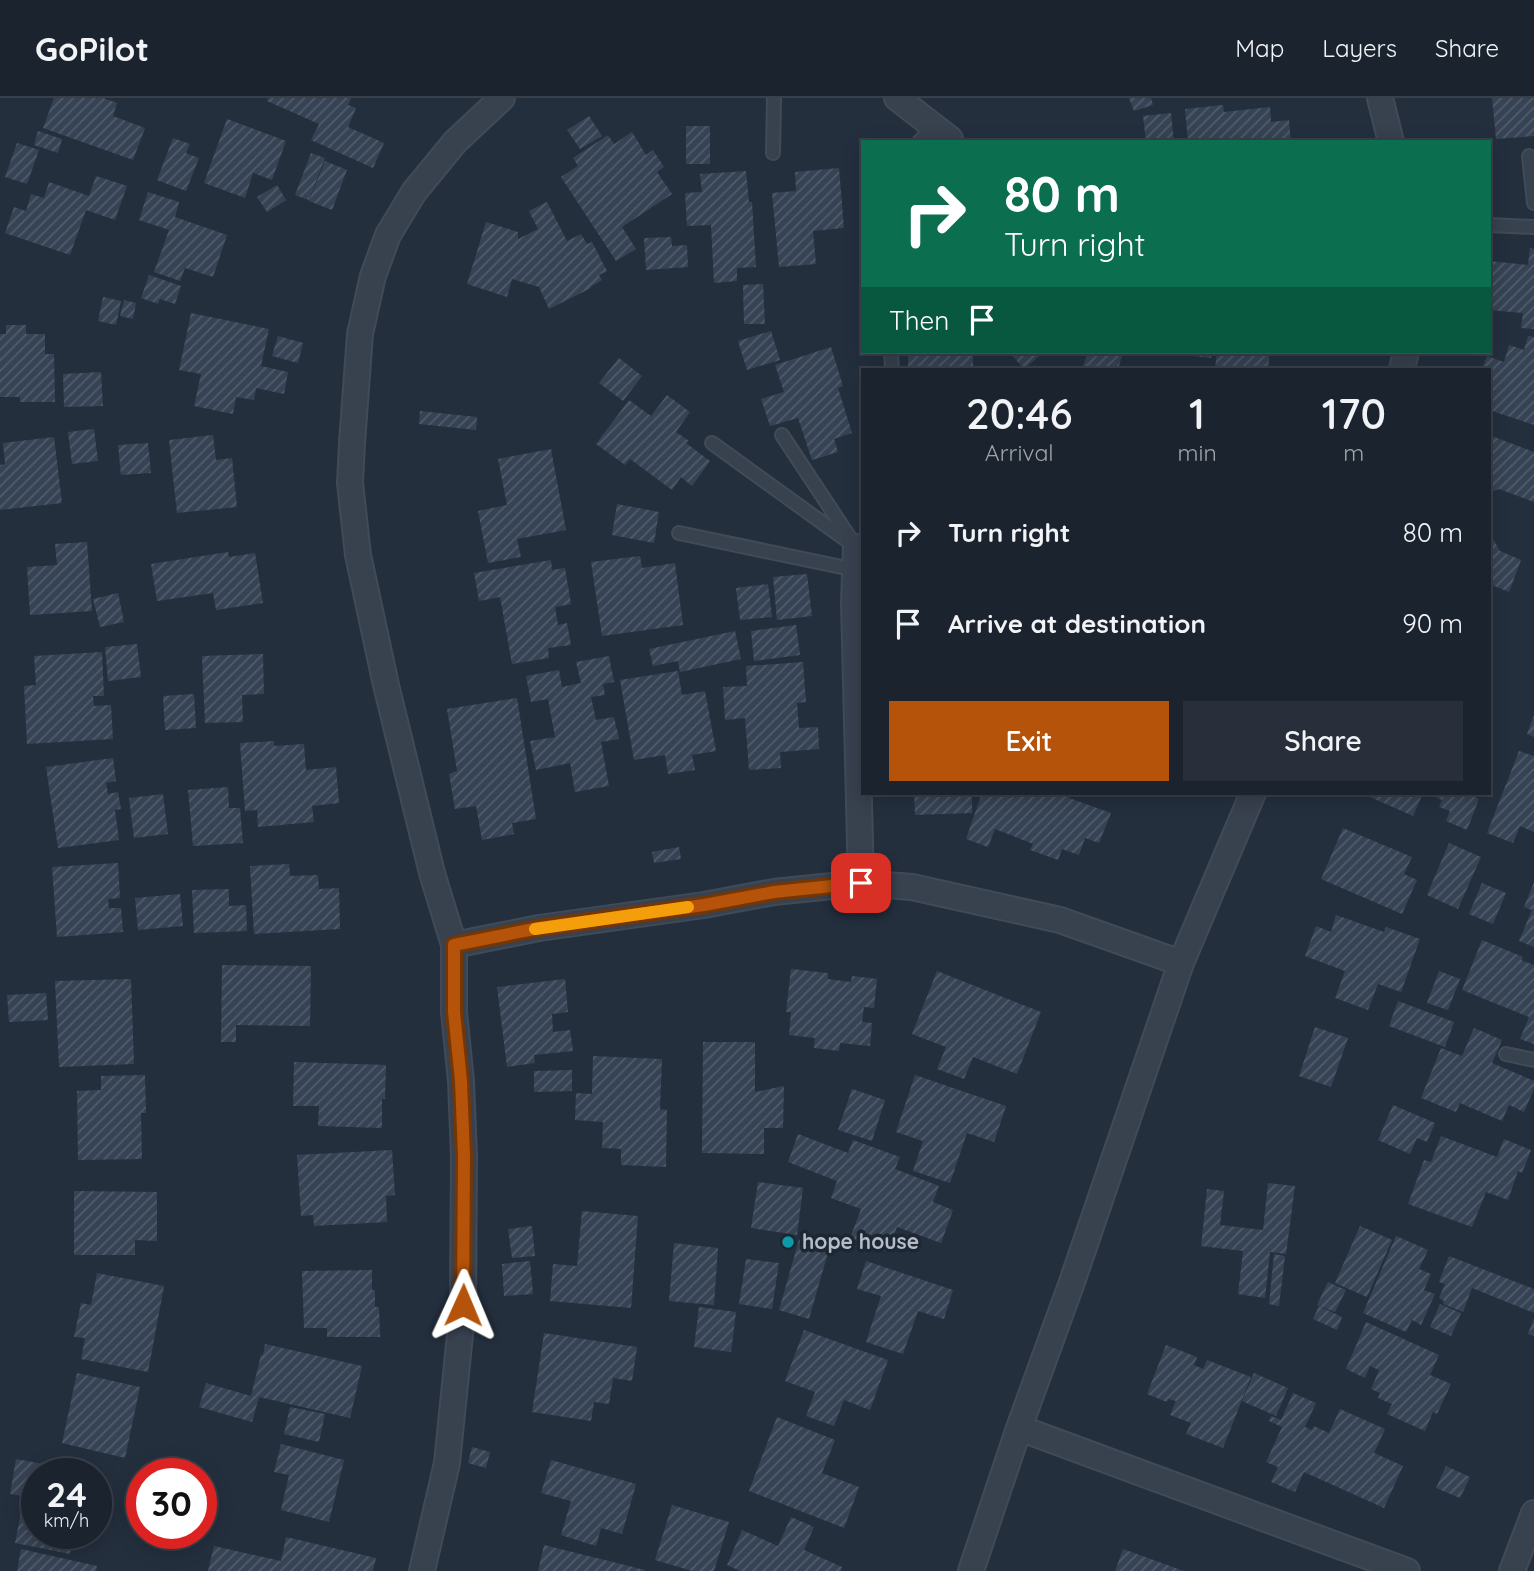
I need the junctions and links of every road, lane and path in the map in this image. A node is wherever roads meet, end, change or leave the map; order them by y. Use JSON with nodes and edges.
{"nodes":[{"id":1,"x":502,"y":98,"type":"edge"},
{"id":2,"x":774,"y":98,"type":"edge"},
{"id":3,"x":1380,"y":98,"type":"edge"},
{"id":4,"x":905,"y":100,"type":"edge"},
{"id":5,"x":942,"y":138,"type":"edge"},
{"id":6,"x":1390,"y":140,"type":"edge"},
{"id":7,"x":774,"y":153,"type":"dead end"},
{"id":8,"x":1529,"y":156,"type":"dead end"},
{"id":9,"x":1534,"y":203,"type":"edge"},
{"id":10,"x":1491,"y":225,"type":"edge"},
{"id":11,"x":1534,"y":227,"type":"edge"},
{"id":12,"x":782,"y":435,"type":"dead end"},
{"id":13,"x":712,"y":443,"type":"dead end"},
{"id":14,"x":679,"y":533,"type":"dead end"},
{"id":15,"x":858,"y":554,"type":"edge"},
{"id":16,"x":858,"y":603,"type":"edge"},
{"id":17,"x":1251,"y":795,"type":"edge"},
{"id":18,"x":861,"y":883,"type":"junction"},
{"id":19,"x":454,"y":945,"type":"junction"},
{"id":20,"x":1181,"y":963,"type":"junction"},
{"id":21,"x":1506,"y":1054,"type":"dead end"},
{"id":22,"x":1534,"y":1060,"type":"edge"},
{"id":23,"x":1019,"y":1428,"type":"junction"},
{"id":24,"x":1534,"y":1514,"type":"edge"},
{"id":25,"x":422,"y":1571,"type":"edge"},
{"id":26,"x":971,"y":1571,"type":"edge"},
{"id":27,"x":1407,"y":1571,"type":"edge"},
{"id":28,"x":1511,"y":1571,"type":"edge"}],
"edges":[{"from":1,"to":19,"type":"street"},
{"from":2,"to":7,"type":"lane"},
{"from":3,"to":6,"type":"street"},
{"from":4,"to":5,"type":"street"},
{"from":8,"to":9,"type":"lane"},
{"from":10,"to":11,"type":"lane"},
{"from":12,"to":15,"type":"lane"},
{"from":13,"to":15,"type":"lane"},
{"from":14,"to":15,"type":"lane"},
{"from":15,"to":16,"type":"street"},
{"from":16,"to":18,"type":"street"},
{"from":17,"to":20,"type":"street"},
{"from":18,"to":19,"type":"street"},
{"from":18,"to":20,"type":"street"},
{"from":19,"to":25,"type":"street"},
{"from":20,"to":23,"type":"street"},
{"from":21,"to":22,"type":"lane"},
{"from":23,"to":26,"type":"street"},
{"from":23,"to":27,"type":"street"},
{"from":24,"to":28,"type":"street"}]}
